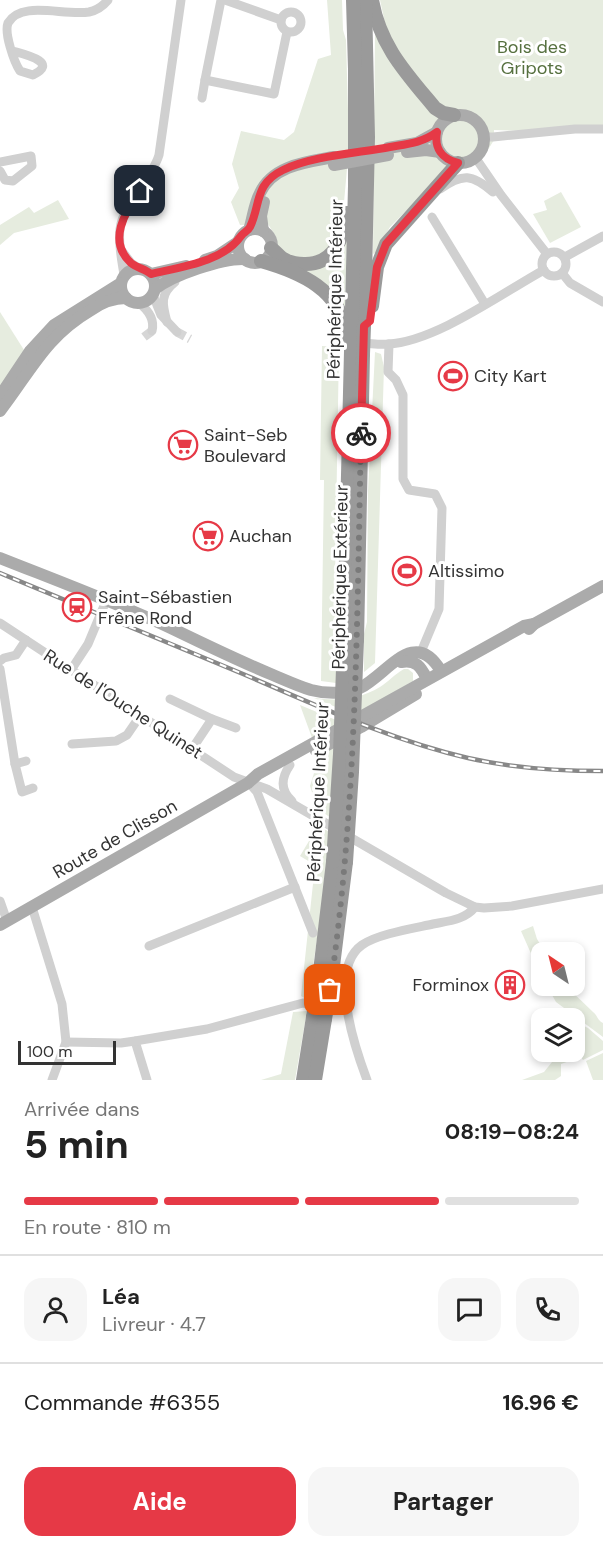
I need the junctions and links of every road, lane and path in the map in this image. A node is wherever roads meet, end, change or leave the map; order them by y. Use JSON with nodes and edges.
{"nodes":[{"id":1,"x":108,"y":0,"type":"edge"},
{"id":2,"x":181,"y":0,"type":"edge"},
{"id":3,"x":223,"y":0,"type":"edge"},
{"id":4,"x":353,"y":0,"type":"edge"},
{"id":5,"x":365,"y":0,"type":"edge"},
{"id":6,"x":372,"y":0,"type":"edge"},
{"id":7,"x":281,"y":20,"type":"junction"},
{"id":8,"x":287,"y":32,"type":"junction"},
{"id":9,"x":13,"y":51,"type":"dead end"},
{"id":10,"x":205,"y":80,"type":"junction"},
{"id":11,"x":201,"y":98,"type":"dead end"},
{"id":12,"x":453,"y":115,"type":"junction"},
{"id":13,"x":603,"y":129,"type":"edge"},
{"id":14,"x":437,"y":132,"type":"junction"},
{"id":15,"x":484,"y":136,"type":"junction"},
{"id":16,"x":388,"y":151,"type":"junction"},
{"id":17,"x":440,"y":152,"type":"junction"},
{"id":18,"x":475,"y":158,"type":"junction"},
{"id":19,"x":334,"y":161,"type":"junction"},
{"id":20,"x":0,"y":162,"type":"edge"},
{"id":21,"x":458,"y":163,"type":"junction"},
{"id":22,"x":0,"y":171,"type":"edge"},
{"id":23,"x":355,"y":186,"type":"junction"},
{"id":24,"x":431,"y":195,"type":"junction"},
{"id":25,"x":501,"y":195,"type":"junction"},
{"id":26,"x":432,"y":217,"type":"dead end"},
{"id":27,"x":249,"y":230,"type":"junction"},
{"id":28,"x":263,"y":231,"type":"junction"},
{"id":29,"x":603,"y":236,"type":"edge"},
{"id":30,"x":238,"y":242,"type":"junction"},
{"id":31,"x":272,"y":248,"type":"junction"},
{"id":32,"x":121,"y":249,"type":"junction"},
{"id":33,"x":547,"y":254,"type":"junction"},
{"id":34,"x":565,"y":257,"type":"junction"},
{"id":35,"x":245,"y":260,"type":"junction"},
{"id":36,"x":261,"y":261,"type":"junction"},
{"id":37,"x":544,"y":270,"type":"junction"},
{"id":38,"x":145,"y":272,"type":"junction"},
{"id":39,"x":190,"y":272,"type":"junction"},
{"id":40,"x":562,"y":273,"type":"junction"},
{"id":41,"x":123,"y":279,"type":"junction"},
{"id":42,"x":154,"y":292,"type":"junction"},
{"id":43,"x":126,"y":298,"type":"junction"},
{"id":44,"x":603,"y":302,"type":"edge"},
{"id":45,"x":139,"y":303,"type":"junction"},
{"id":46,"x":485,"y":304,"type":"junction"},
{"id":47,"x":167,"y":322,"type":"junction"},
{"id":48,"x":152,"y":331,"type":"dead end"},
{"id":49,"x":177,"y":332,"type":"tunnel mouth"},
{"id":50,"x":354,"y":342,"type":"junction"},
{"id":51,"x":389,"y":344,"type":"junction"},
{"id":52,"x":30,"y":351,"type":"junction"},
{"id":53,"x":22,"y":381,"type":"junction"},
{"id":54,"x":0,"y":396,"type":"edge"},
{"id":55,"x":0,"y":411,"type":"edge"},
{"id":56,"x":0,"y":558,"type":"edge"},
{"id":57,"x":603,"y":585,"type":"edge"},
{"id":58,"x":106,"y":601,"type":"junction"},
{"id":59,"x":0,"y":623,"type":"edge"},
{"id":60,"x":26,"y":640,"type":"junction"},
{"id":61,"x":350,"y":640,"type":"junction"},
{"id":62,"x":421,"y":652,"type":"junction"},
{"id":63,"x":0,"y":661,"type":"edge"},
{"id":64,"x":396,"y":664,"type":"junction"},
{"id":65,"x":0,"y":669,"type":"edge"},
{"id":66,"x":71,"y":670,"type":"junction"},
{"id":67,"x":438,"y":676,"type":"junction"},
{"id":68,"x":170,"y":699,"type":"dead end"},
{"id":69,"x":140,"y":716,"type":"junction"},
{"id":70,"x":212,"y":719,"type":"junction"},
{"id":71,"x":236,"y":728,"type":"dead end"},
{"id":72,"x":72,"y":744,"type":"dead end"},
{"id":73,"x":192,"y":749,"type":"junction"},
{"id":74,"x":26,"y":761,"type":"dead end"},
{"id":75,"x":15,"y":764,"type":"junction"},
{"id":76,"x":290,"y":765,"type":"junction"},
{"id":77,"x":248,"y":783,"type":"junction"},
{"id":78,"x":33,"y":788,"type":"dead end"},
{"id":79,"x":301,"y":809,"type":"junction"},
{"id":80,"x":295,"y":887,"type":"junction"},
{"id":81,"x":603,"y":889,"type":"edge"},
{"id":82,"x":0,"y":900,"type":"edge"},
{"id":83,"x":32,"y":907,"type":"junction"},
{"id":84,"x":475,"y":907,"type":"junction"},
{"id":85,"x":4,"y":923,"type":"edge"},
{"id":86,"x":313,"y":933,"type":"dead end"},
{"id":87,"x":149,"y":946,"type":"dead end"},
{"id":88,"x":347,"y":1010,"type":"junction"},
{"id":89,"x":319,"y":1018,"type":"junction"},
{"id":90,"x":135,"y":1041,"type":"junction"},
{"id":91,"x":66,"y":1042,"type":"junction"},
{"id":92,"x":52,"y":1080,"type":"edge"},
{"id":93,"x":147,"y":1080,"type":"edge"},
{"id":94,"x":303,"y":1080,"type":"edge"},
{"id":95,"x":315,"y":1080,"type":"edge"},
{"id":96,"x":367,"y":1080,"type":"edge"}],
"edges":[{"from":1,"to":9,"type":"street"},
{"from":2,"to":32,"type":"street"},
{"from":3,"to":7,"type":"street"},
{"from":3,"to":10,"type":"street"},
{"from":4,"to":23,"type":"highway","name":"Périphérique Intérieur"},
{"from":5,"to":50,"type":"highway","name":"Périphérique Extérieur"},
{"from":6,"to":12,"type":"highway"},
{"from":7,"to":8,"type":"street"},
{"from":7,"to":8,"type":"street"},
{"from":8,"to":10,"type":"street"},
{"from":10,"to":11,"type":"street"},
{"from":12,"to":14,"type":"main road"},
{"from":12,"to":15,"type":"main road"},
{"from":13,"to":15,"type":"street"},
{"from":14,"to":16,"type":"main road"},
{"from":14,"to":17,"type":"main road"},
{"from":15,"to":18,"type":"main road"},
{"from":16,"to":17,"type":"main road"},
{"from":16,"to":19,"type":"main road","bridge":true},
{"from":17,"to":21,"type":"main road"},
{"from":18,"to":21,"type":"main road"},
{"from":18,"to":25,"type":"street"},
{"from":19,"to":27,"type":"main road"},
{"from":19,"to":28,"type":"main road"},
{"from":20,"to":22,"type":"street"},
{"from":21,"to":24,"type":"highway"},
{"from":23,"to":31,"type":"highway"},
{"from":23,"to":50,"type":"highway","name":"Périphérique Intérieur"},
{"from":24,"to":25,"type":"street"},
{"from":24,"to":50,"type":"highway"},
{"from":25,"to":33,"type":"street"},
{"from":26,"to":46,"type":"street"},
{"from":27,"to":28,"type":"main road"},
{"from":27,"to":30,"type":"main road"},
{"from":28,"to":31,"type":"main road"},
{"from":29,"to":34,"type":"street"},
{"from":30,"to":35,"type":"main road"},
{"from":30,"to":38,"type":"main road"},
{"from":31,"to":36,"type":"main road"},
{"from":32,"to":38,"type":"street"},
{"from":32,"to":41,"type":"street"},
{"from":33,"to":34,"type":"street"},
{"from":33,"to":37,"type":"street"},
{"from":34,"to":40,"type":"street"},
{"from":35,"to":36,"type":"main road"},
{"from":35,"to":39,"type":"main road"},
{"from":36,"to":50,"type":"highway"},
{"from":37,"to":40,"type":"street"},
{"from":37,"to":46,"type":"street"},
{"from":38,"to":41,"type":"main road"},
{"from":38,"to":42,"type":"main road"},
{"from":39,"to":42,"type":"main road"},
{"from":39,"to":47,"type":"street"},
{"from":40,"to":44,"type":"street"},
{"from":41,"to":43,"type":"main road"},
{"from":41,"to":52,"type":"main road"},
{"from":42,"to":45,"type":"main road"},
{"from":42,"to":47,"type":"street"},
{"from":43,"to":45,"type":"main road"},
{"from":43,"to":53,"type":"main road"},
{"from":45,"to":48,"type":"street"},
{"from":46,"to":51,"type":"street"},
{"from":47,"to":49,"type":"street"},
{"from":50,"to":51,"type":"street"},
{"from":50,"to":61,"type":"highway","name":"Périphérique Extérieur"},
{"from":50,"to":61,"type":"highway","name":"Périphérique Intérieur"},
{"from":51,"to":62,"type":"street"},
{"from":52,"to":53,"type":"street"},
{"from":52,"to":54,"type":"main road"},
{"from":53,"to":55,"type":"main road"},
{"from":56,"to":58,"type":"main road"},
{"from":57,"to":67,"type":"main road","name":"Route de Clisson"},
{"from":58,"to":64,"type":"main road"},
{"from":58,"to":66,"type":"street"},
{"from":59,"to":60,"type":"street","name":"Rue de l'Ouche Quinet"},
{"from":60,"to":63,"type":"street"},
{"from":60,"to":66,"type":"street","name":"Rue de l'Ouche Quinet"},
{"from":61,"to":89,"type":"highway","name":"Périphérique Intérieur","bridge":true},
{"from":62,"to":64,"type":"main road"},
{"from":62,"to":67,"type":"main road"},
{"from":64,"to":67,"type":"main road"},
{"from":65,"to":75,"type":"street"},
{"from":66,"to":69,"type":"street","name":"Rue de l'Ouche Quinet"},
{"from":67,"to":76,"type":"main road","name":"Route de Clisson"},
{"from":67,"to":77,"type":"main road","name":"Route de Clisson"},
{"from":68,"to":70,"type":"street"},
{"from":69,"to":72,"type":"street"},
{"from":69,"to":73,"type":"street","name":"Rue de l'Ouche Quinet"},
{"from":70,"to":71,"type":"street"},
{"from":70,"to":73,"type":"street"},
{"from":73,"to":77,"type":"street","name":"Rue de l'Ouche Quinet"},
{"from":74,"to":75,"type":"street"},
{"from":75,"to":78,"type":"street"},
{"from":76,"to":77,"type":"main road","name":"Route de Clisson"},
{"from":76,"to":79,"type":"street"},
{"from":77,"to":79,"type":"street","name":"Rue de l'Ouche Quinet"},
{"from":77,"to":80,"type":"street"},
{"from":77,"to":83,"type":"main road","name":"Route de Clisson"},
{"from":79,"to":84,"type":"street","name":"Rue de l'Ouche Quinet"},
{"from":80,"to":86,"type":"street"},
{"from":80,"to":87,"type":"street"},
{"from":81,"to":84,"type":"street"},
{"from":82,"to":85,"type":"street"},
{"from":83,"to":85,"type":"main road","name":"Route de Clisson"},
{"from":83,"to":91,"type":"street"},
{"from":84,"to":88,"type":"street"},
{"from":88,"to":90,"type":"street"},
{"from":88,"to":96,"type":"street"},
{"from":89,"to":94,"type":"highway","name":"Périphérique Intérieur"},
{"from":89,"to":95,"type":"highway"},
{"from":90,"to":91,"type":"street"},
{"from":90,"to":93,"type":"street"},
{"from":91,"to":92,"type":"street"}]}
